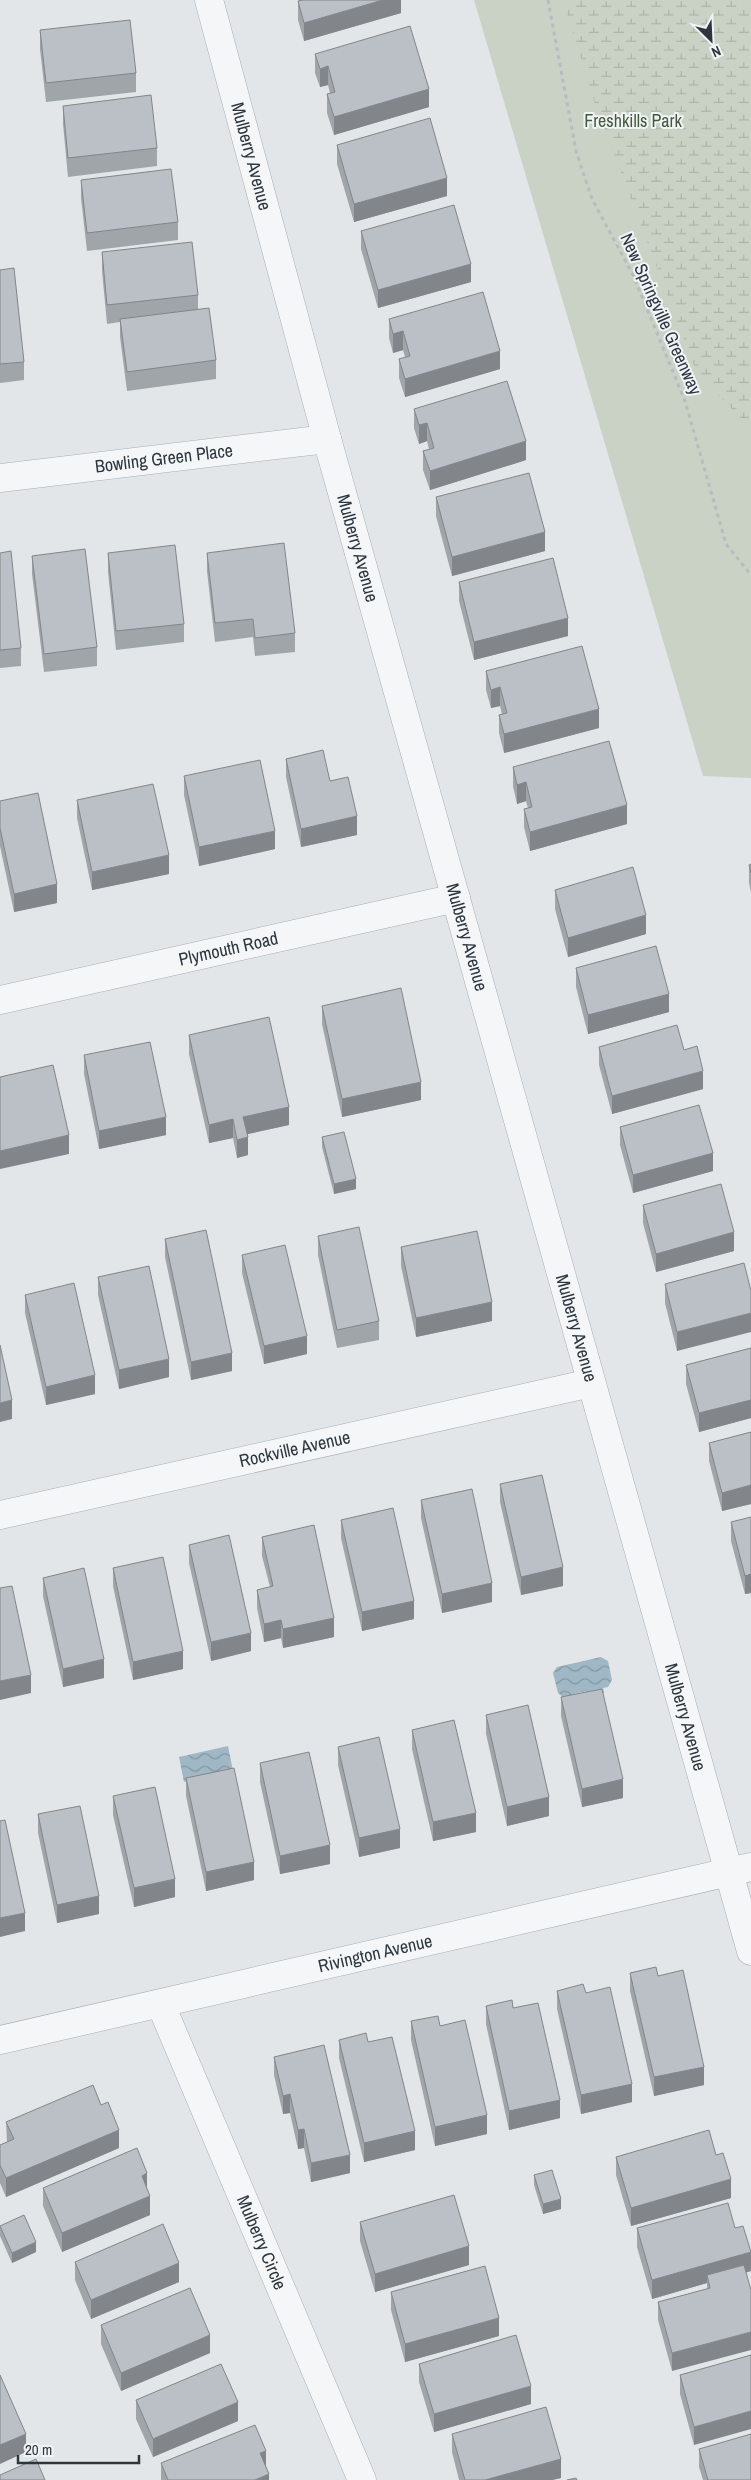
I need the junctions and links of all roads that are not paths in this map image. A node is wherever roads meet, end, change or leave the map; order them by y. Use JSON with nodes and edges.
{"nodes":[{"id":1,"x":209,"y":0,"type":"edge"},
{"id":2,"x":327,"y":439,"type":"junction"},
{"id":3,"x":0,"y":478,"type":"edge"},
{"id":4,"x":456,"y":898,"type":"junction"},
{"id":5,"x":0,"y":1000,"type":"edge"},
{"id":6,"x":591,"y":1383,"type":"junction"},
{"id":7,"x":0,"y":1515,"type":"edge"},
{"id":8,"x":740,"y":1870,"type":"edge"},
{"id":9,"x":751,"y":1951,"type":"edge"},
{"id":10,"x":161,"y":2005,"type":"junction"},
{"id":11,"x":0,"y":2040,"type":"edge"},
{"id":12,"x":362,"y":2480,"type":"edge"}],
"edges":[{"from":1,"to":2,"type":"street","name":"Mulberry Avenue"},
{"from":2,"to":3,"type":"street","name":"Bowling Green Place"},
{"from":2,"to":4,"type":"street","name":"Mulberry Avenue"},
{"from":4,"to":5,"type":"street","name":"Plymouth Road"},
{"from":4,"to":6,"type":"street","name":"Mulberry Avenue"},
{"from":6,"to":7,"type":"street","name":"Rockville Avenue"},
{"from":6,"to":8,"type":"street","name":"Mulberry Avenue"},
{"from":8,"to":9,"type":"street"},
{"from":8,"to":10,"type":"street","name":"Rivington Avenue"},
{"from":10,"to":11,"type":"street","name":"Rivington Avenue"},
{"from":10,"to":12,"type":"street","name":"Mulberry Circle"}]}
